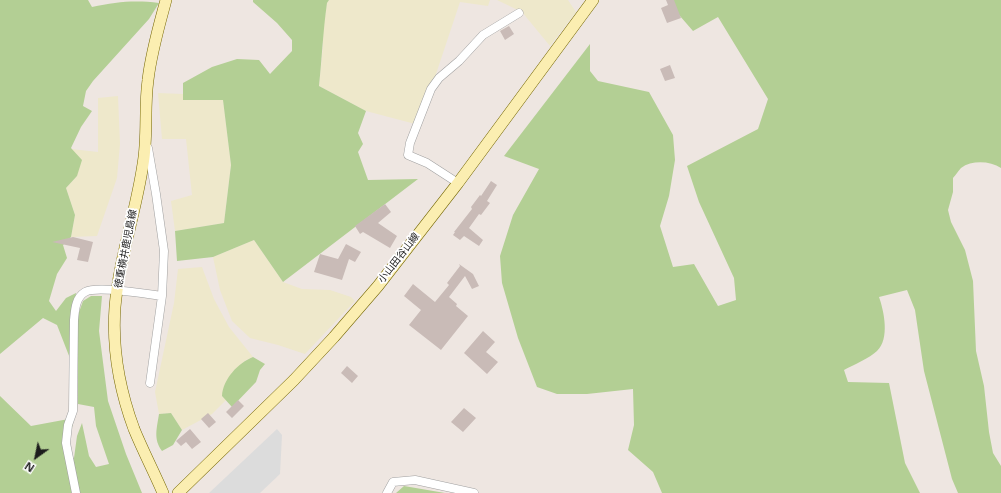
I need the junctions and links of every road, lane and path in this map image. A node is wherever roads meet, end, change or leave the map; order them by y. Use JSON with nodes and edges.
{"nodes":[{"id":1,"x":166,"y":0,"type":"edge"},
{"id":2,"x":593,"y":0,"type":"edge"},
{"id":3,"x":519,"y":13,"type":"dead end"},
{"id":4,"x":146,"y":142,"type":"junction"},
{"id":5,"x":458,"y":183,"type":"junction"},
{"id":6,"x":117,"y":291,"type":"junction"},
{"id":7,"x":162,"y":296,"type":"junction"},
{"id":8,"x":150,"y":383,"type":"dead end"},
{"id":9,"x":76,"y":493,"type":"edge"},
{"id":10,"x":163,"y":493,"type":"edge"},
{"id":11,"x":178,"y":493,"type":"edge"},
{"id":12,"x":388,"y":493,"type":"edge"},
{"id":13,"x":474,"y":493,"type":"edge"}],
"edges":[{"from":1,"to":4,"type":"main road","name":"徳重横井鹿児島線"},
{"from":2,"to":5,"type":"main road","name":"小山田谷山線"},
{"from":3,"to":5,"type":"street"},
{"from":4,"to":6,"type":"main road","name":"徳重横井鹿児島線"},
{"from":4,"to":7,"type":"street"},
{"from":5,"to":11,"type":"main road","name":"小山田谷山線"},
{"from":6,"to":7,"type":"street"},
{"from":6,"to":9,"type":"street"},
{"from":6,"to":10,"type":"main road","name":"徳重横井鹿児島線"},
{"from":7,"to":8,"type":"street"},
{"from":12,"to":13,"type":"street"}]}
